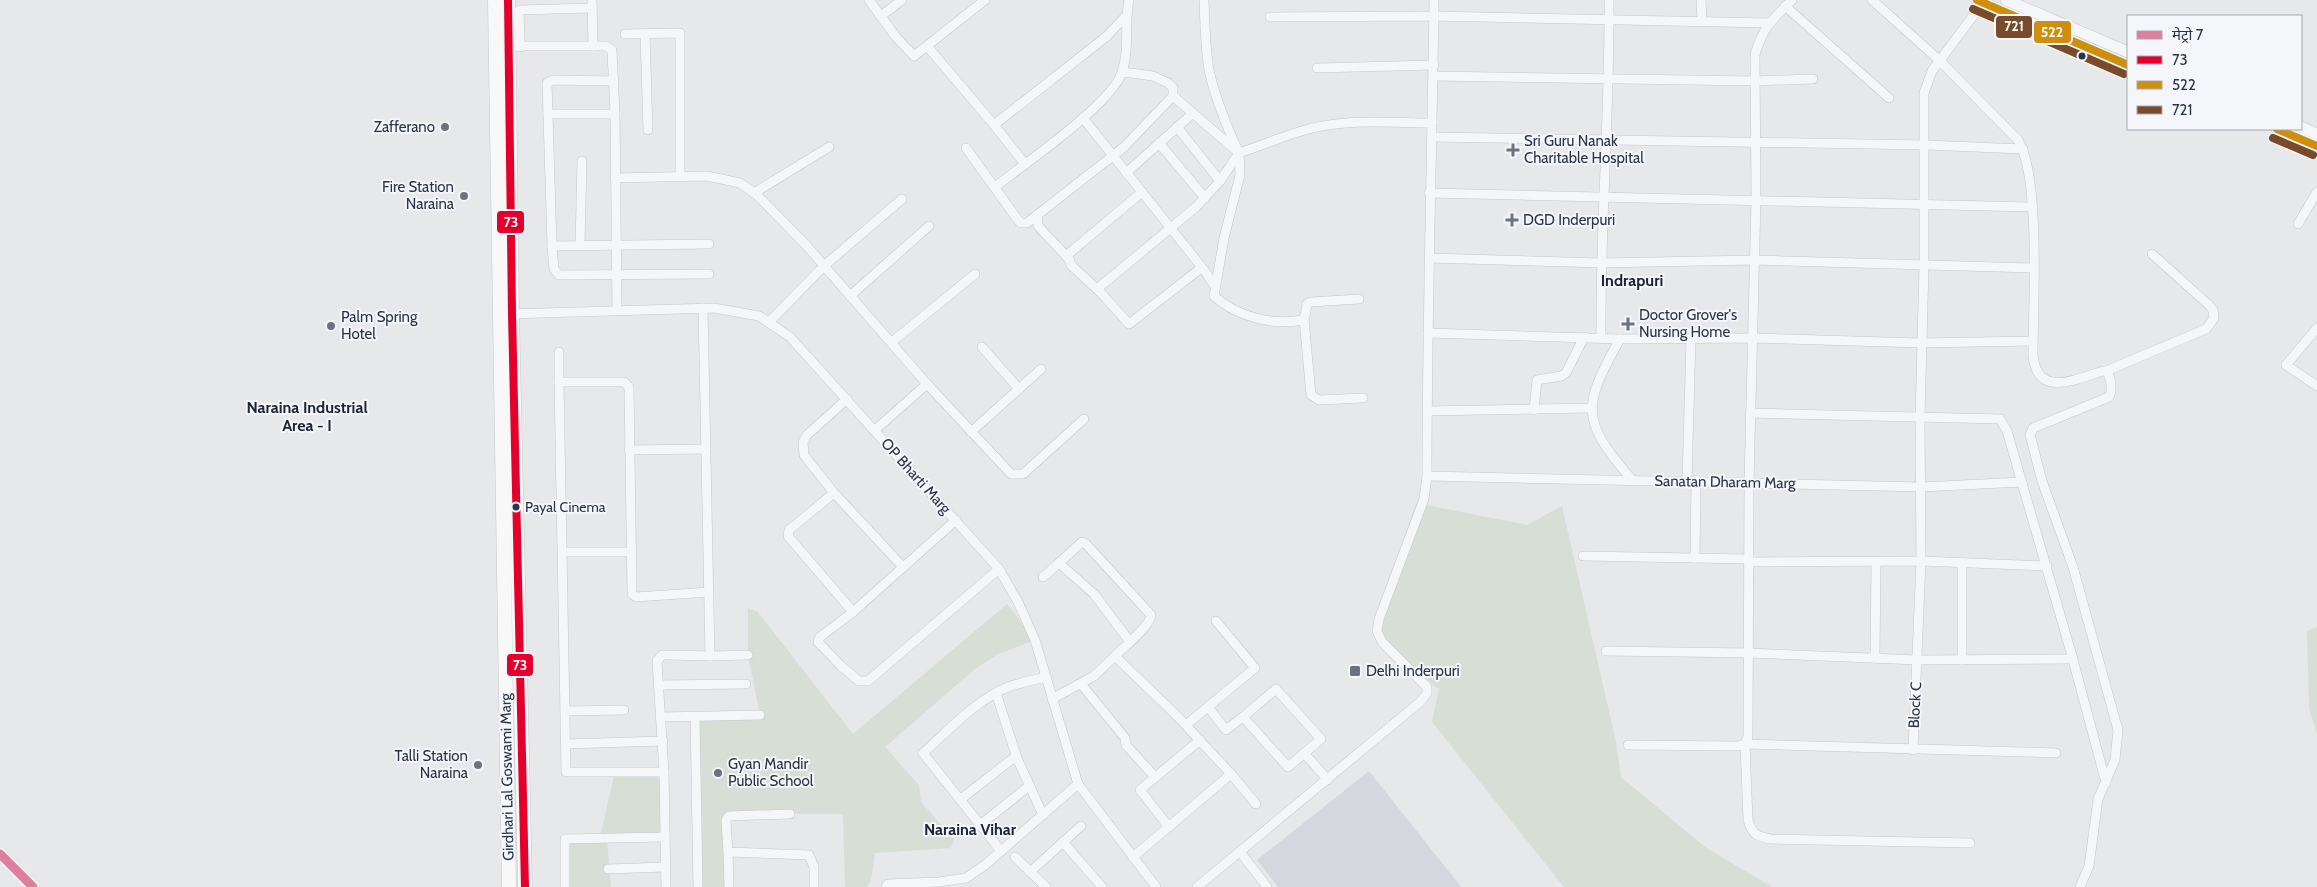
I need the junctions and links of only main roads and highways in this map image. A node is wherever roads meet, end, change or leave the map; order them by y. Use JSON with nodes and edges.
{"nodes":[{"id":1,"x":496,"y":0,"type":"edge"},
{"id":2,"x":508,"y":0,"type":"edge"},
{"id":3,"x":506,"y":314,"type":"junction"},
{"id":4,"x":509,"y":887,"type":"edge"},
{"id":5,"x":525,"y":887,"type":"edge"}],
"edges":[{"from":1,"to":3,"type":"main road","name":"Girdhari Lal Goswami Marg"},
{"from":2,"to":3,"type":"main road","name":"Girdhari Lal Goswami Marg"},
{"from":3,"to":4,"type":"main road","name":"Girdhari Lal Goswami Marg"},
{"from":3,"to":5,"type":"main road","name":"Girdhari Lal Goswami Marg"}]}
